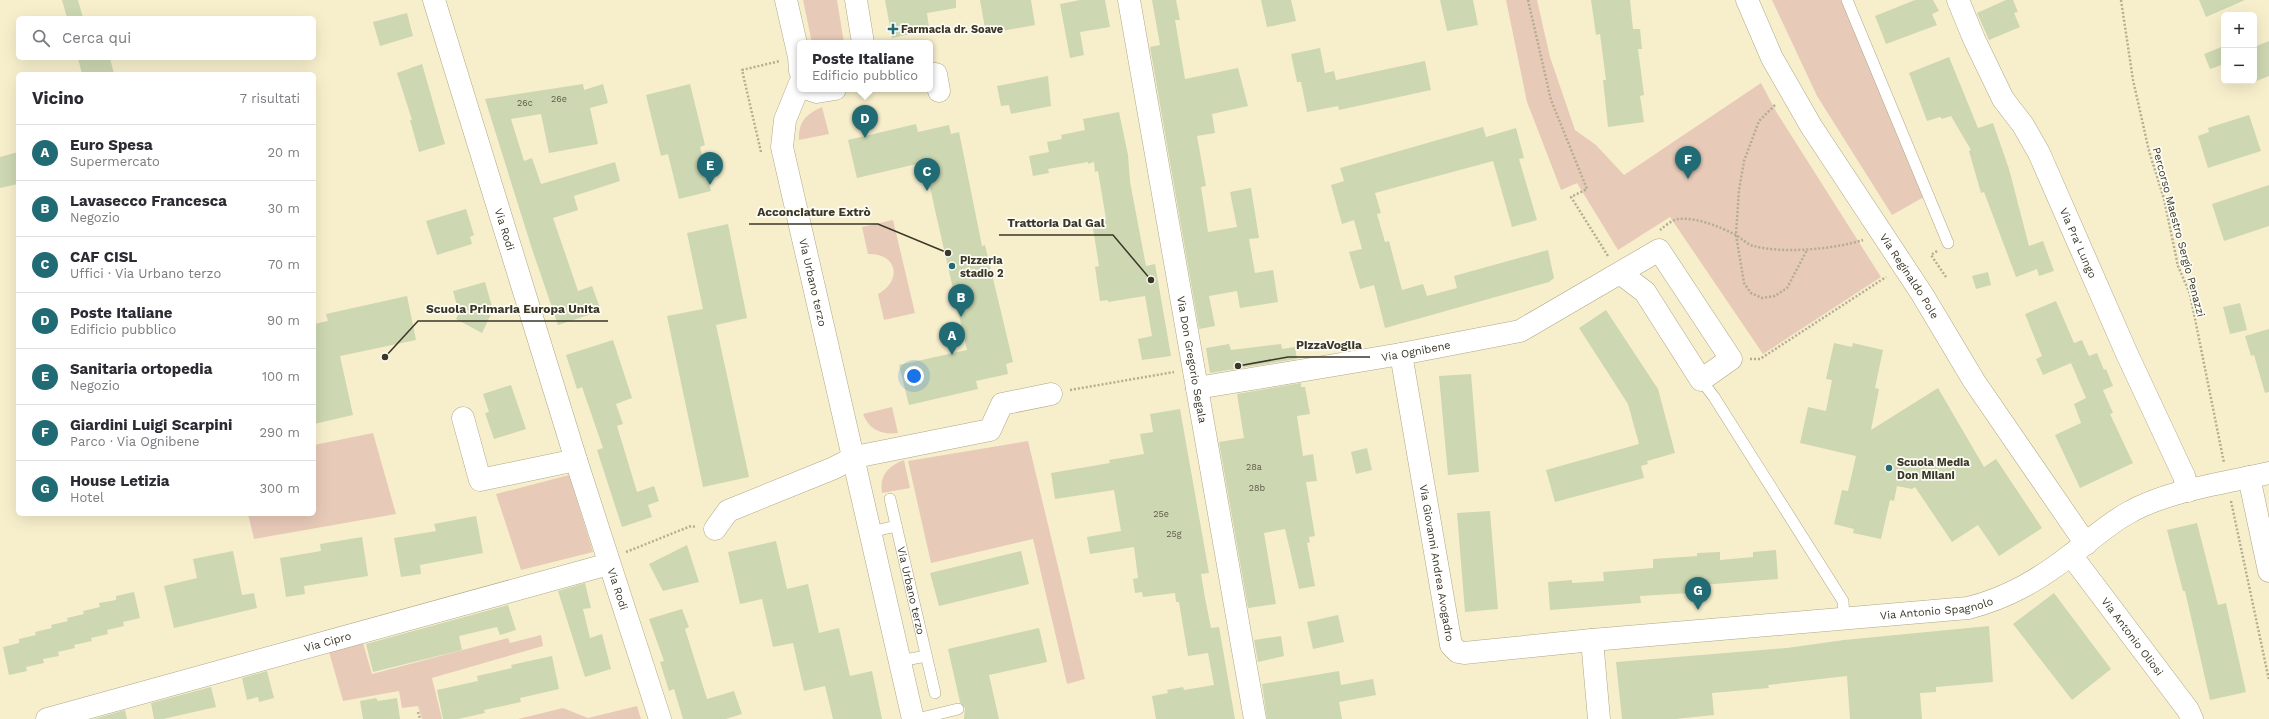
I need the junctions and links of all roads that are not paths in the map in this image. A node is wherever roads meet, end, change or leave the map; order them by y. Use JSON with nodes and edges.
{"nodes":[{"id":1,"x":434,"y":0,"type":"edge"},
{"id":2,"x":786,"y":0,"type":"edge"},
{"id":3,"x":856,"y":0,"type":"edge"},
{"id":4,"x":1129,"y":0,"type":"edge"},
{"id":5,"x":1747,"y":0,"type":"edge"},
{"id":6,"x":1847,"y":0,"type":"edge"},
{"id":7,"x":1958,"y":0,"type":"edge"},
{"id":8,"x":863,"y":40,"type":"edge"},
{"id":9,"x":797,"y":48,"type":"edge"},
{"id":10,"x":798,"y":92,"type":"edge"},
{"id":11,"x":1948,"y":243,"type":"road end"},
{"id":12,"x":1620,"y":273,"type":"junction"},
{"id":13,"x":1401,"y":354,"type":"junction"},
{"id":14,"x":1701,"y":380,"type":"junction"},
{"id":15,"x":1197,"y":388,"type":"junction"},
{"id":16,"x":1051,"y":394,"type":"road end"},
{"id":17,"x":463,"y":418,"type":"dead end"},
{"id":18,"x":855,"y":457,"type":"junction"},
{"id":19,"x":576,"y":460,"type":"junction"},
{"id":20,"x":2259,"y":475,"type":"edge"},
{"id":21,"x":2188,"y":492,"type":"junction"},
{"id":22,"x":890,"y":499,"type":"dead end"},
{"id":23,"x":896,"y":526,"type":"junction"},
{"id":24,"x":714,"y":529,"type":"road end"},
{"id":25,"x":871,"y":532,"type":"junction"},
{"id":26,"x":2079,"y":550,"type":"junction"},
{"id":27,"x":609,"y":564,"type":"junction"},
{"id":28,"x":2269,"y":571,"type":"edge"},
{"id":29,"x":1844,"y":619,"type":"junction"},
{"id":30,"x":1592,"y":640,"type":"junction"},
{"id":31,"x":926,"y":656,"type":"junction"},
{"id":32,"x":900,"y":661,"type":"junction"},
{"id":33,"x":935,"y":693,"type":"dead end"},
{"id":34,"x":958,"y":708,"type":"dead end"},
{"id":35,"x":47,"y":719,"type":"edge"},
{"id":36,"x":660,"y":719,"type":"edge"},
{"id":37,"x":913,"y":719,"type":"edge"},
{"id":38,"x":917,"y":719,"type":"edge"},
{"id":39,"x":1255,"y":719,"type":"edge"},
{"id":40,"x":1599,"y":719,"type":"edge"},
{"id":41,"x":2192,"y":719,"type":"edge"}],
"edges":[{"from":1,"to":19,"type":"street","name":"Via Rodi"},
{"from":2,"to":9,"type":"street"},
{"from":3,"to":8,"type":"street"},
{"from":4,"to":15,"type":"street","name":"Via Don Gregorio Segala"},
{"from":5,"to":26,"type":"street","name":"Via Reginaldo Pole"},
{"from":6,"to":11,"type":"lane"},
{"from":7,"to":21,"type":"street","name":"Via Pra' Lungo"},
{"from":10,"to":18,"type":"street","name":"Via Urbano terzo"},
{"from":12,"to":13,"type":"street","name":"Via Ognibene"},
{"from":12,"to":14,"type":"street"},
{"from":12,"to":14,"type":"street","name":"Via Ognibene"},
{"from":13,"to":15,"type":"street","name":"Via Ognibene"},
{"from":13,"to":30,"type":"street","name":"Via Giovanni Andrea Avogadro"},
{"from":14,"to":29,"type":"lane"},
{"from":15,"to":39,"type":"street","name":"Via Don Gregorio Segala"},
{"from":16,"to":18,"type":"street"},
{"from":17,"to":19,"type":"street"},
{"from":18,"to":24,"type":"street"},
{"from":18,"to":25,"type":"street","name":"Via Urbano terzo"},
{"from":19,"to":27,"type":"street","name":"Via Rodi"},
{"from":20,"to":21,"type":"street","name":"Via Antonio Spagnolo"},
{"from":20,"to":28,"type":"street"},
{"from":21,"to":26,"type":"street","name":"Via Antonio Spagnolo"},
{"from":22,"to":23,"type":"lane","name":"Via Urbano terzo"},
{"from":23,"to":25,"type":"lane"},
{"from":23,"to":31,"type":"lane","name":"Via Urbano terzo"},
{"from":25,"to":32,"type":"street","name":"Via Urbano terzo"},
{"from":26,"to":29,"type":"street","name":"Via Antonio Spagnolo"},
{"from":26,"to":41,"type":"street","name":"Via Antonio Oliosi"},
{"from":27,"to":35,"type":"street","name":"Via Cipro"},
{"from":27,"to":36,"type":"street","name":"Via Rodi"},
{"from":29,"to":30,"type":"street","name":"Via Antonio Spagnolo"},
{"from":30,"to":40,"type":"street"},
{"from":31,"to":32,"type":"lane"},
{"from":31,"to":33,"type":"lane","name":"Via Urbano terzo"},
{"from":32,"to":37,"type":"street","name":"Via Urbano terzo"},
{"from":34,"to":38,"type":"lane"}]}
